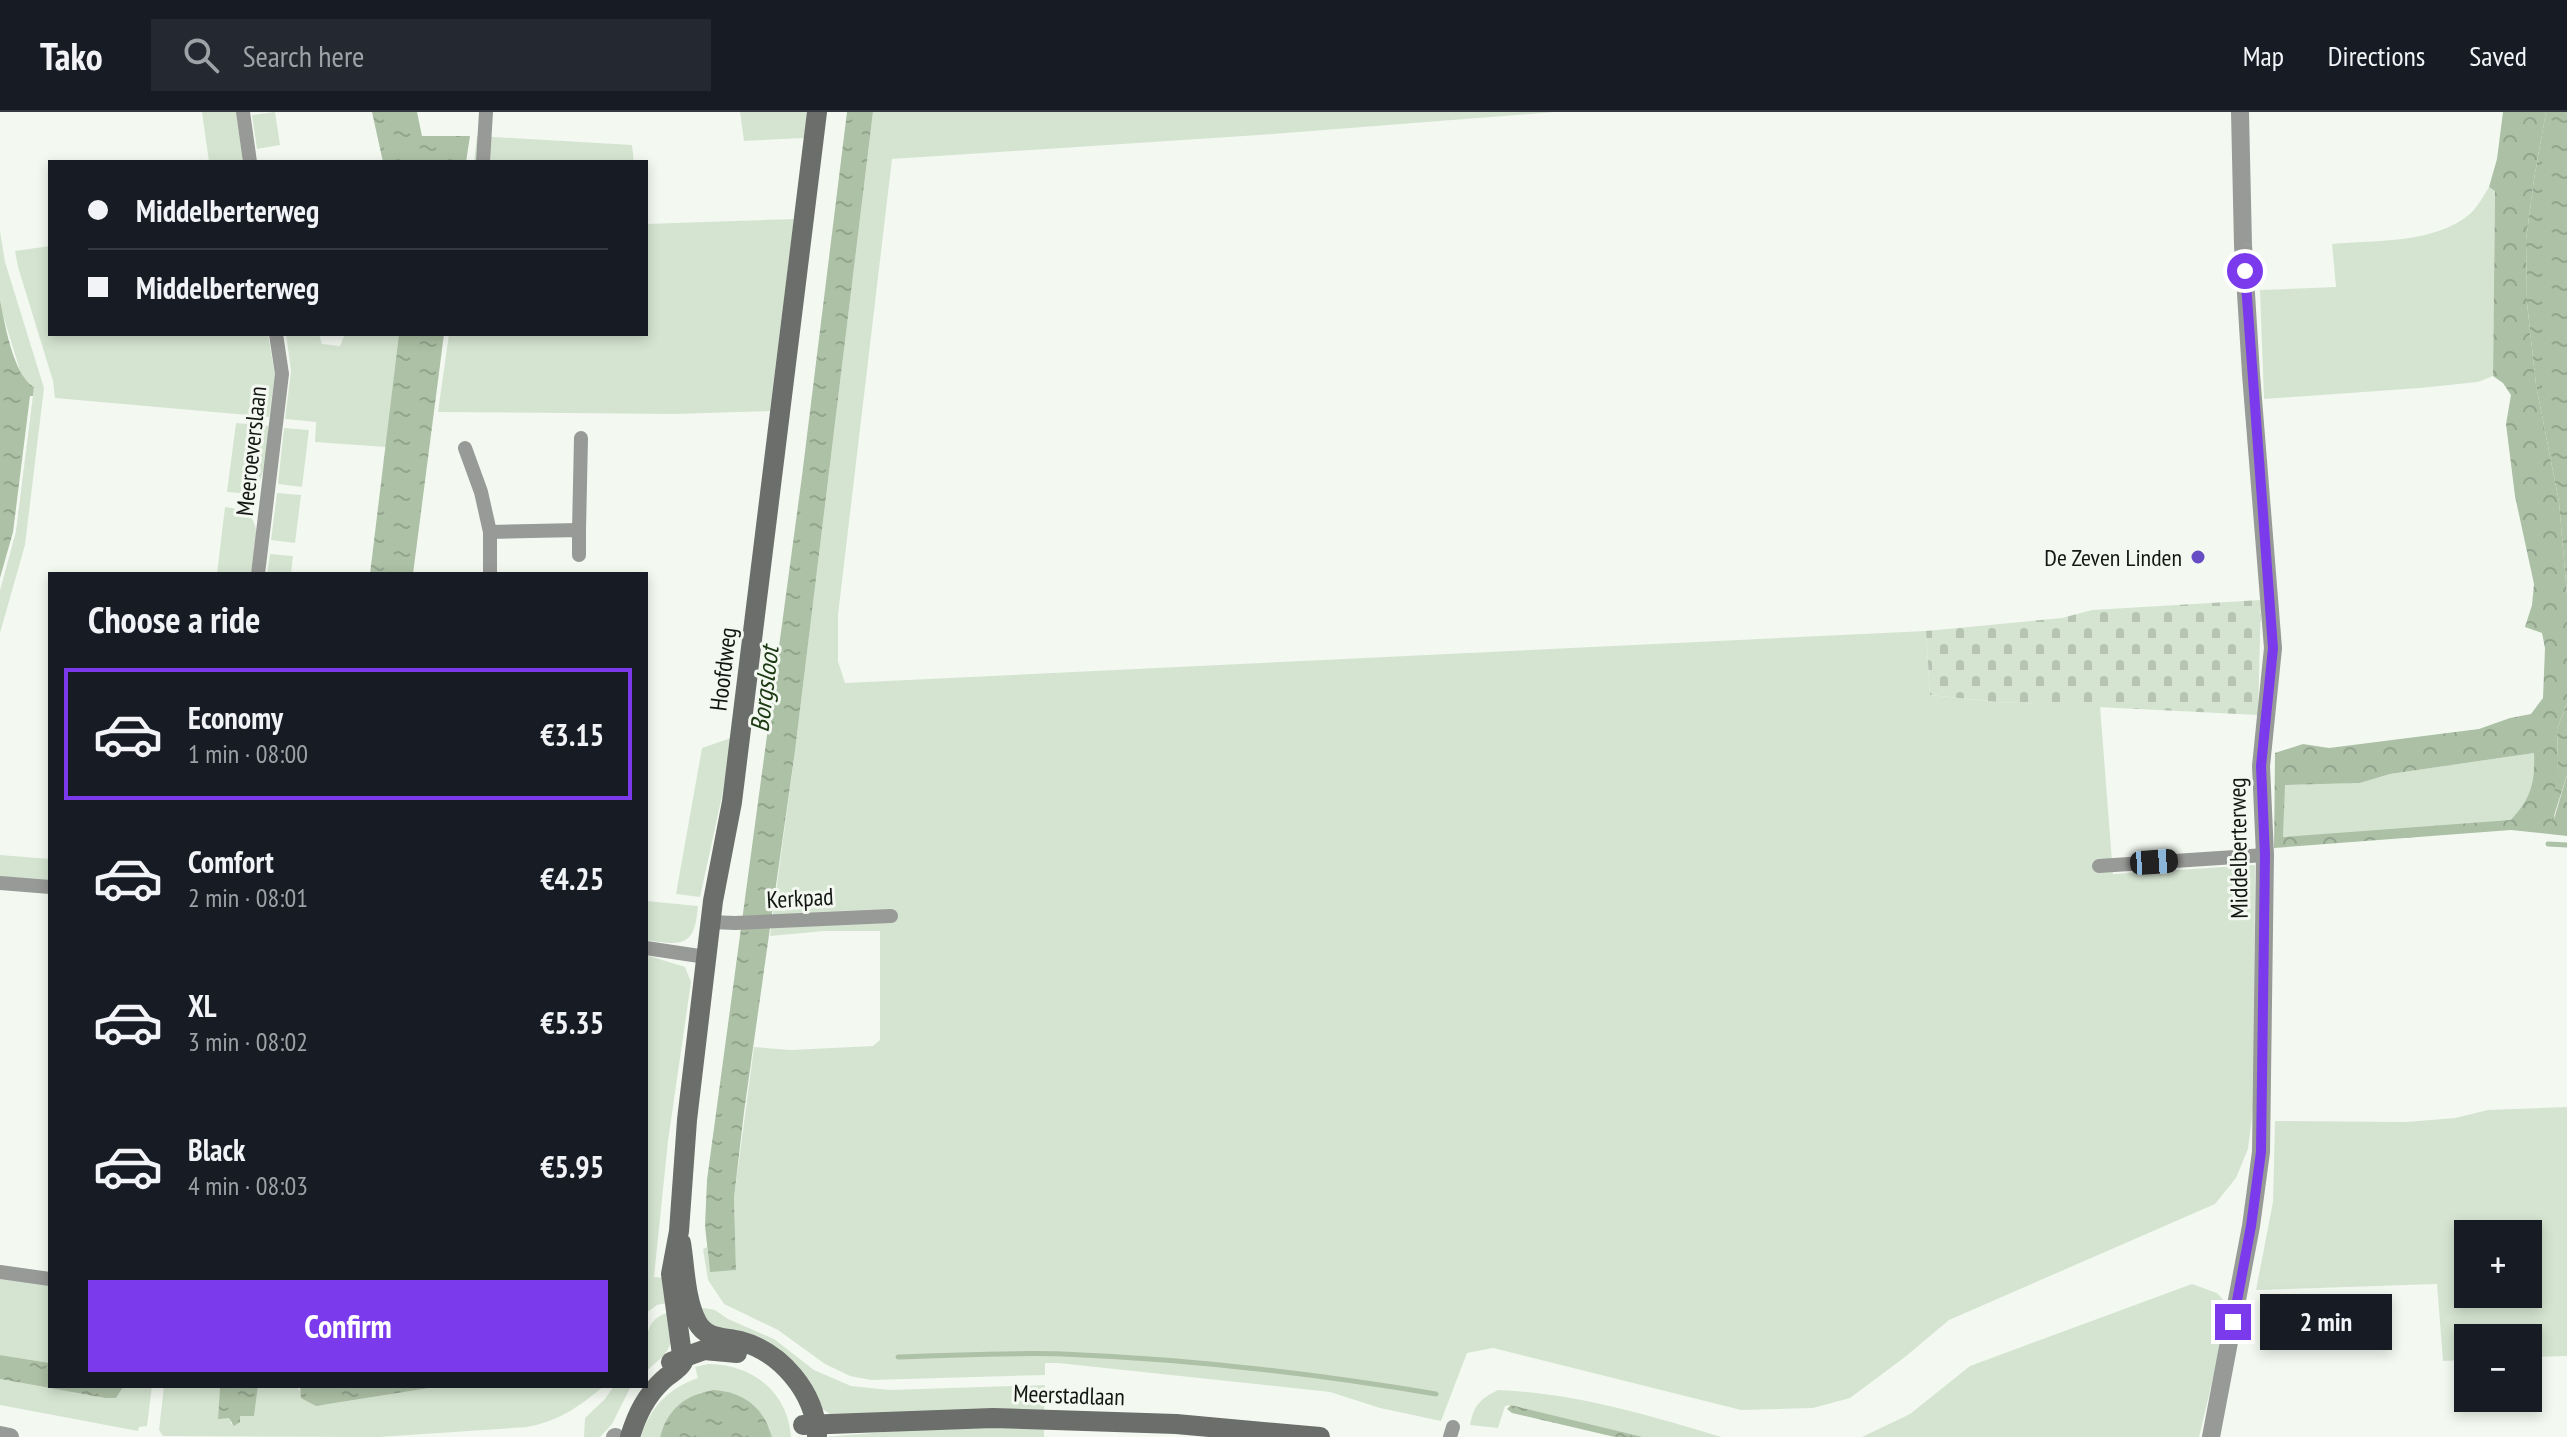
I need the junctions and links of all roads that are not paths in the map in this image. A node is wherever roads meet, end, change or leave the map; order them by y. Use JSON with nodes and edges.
{"nodes":[{"id":1,"x":243,"y":112,"type":"edge"},
{"id":2,"x":486,"y":112,"type":"edge"},
{"id":3,"x":817,"y":112,"type":"edge"},
{"id":4,"x":2240,"y":112,"type":"edge"},
{"id":5,"x":250,"y":160,"type":"edge"},
{"id":6,"x":483,"y":160,"type":"edge"},
{"id":7,"x":276,"y":336,"type":"edge"},
{"id":8,"x":581,"y":438,"type":"dead end"},
{"id":9,"x":465,"y":448,"type":"dead end"},
{"id":10,"x":579,"y":530,"type":"junction"},
{"id":11,"x":490,"y":532,"type":"junction"},
{"id":12,"x":579,"y":555,"type":"dead end"},
{"id":13,"x":258,"y":572,"type":"edge"},
{"id":14,"x":490,"y":572,"type":"edge"},
{"id":15,"x":2265,"y":855,"type":"junction"},
{"id":16,"x":2099,"y":866,"type":"dead end"},
{"id":17,"x":0,"y":883,"type":"edge"},
{"id":18,"x":48,"y":887,"type":"edge"},
{"id":19,"x":891,"y":916,"type":"dead end"},
{"id":20,"x":710,"y":922,"type":"junction"},
{"id":21,"x":648,"y":948,"type":"edge"},
{"id":22,"x":706,"y":957,"type":"junction"},
{"id":23,"x":679,"y":1231,"type":"junction"},
{"id":24,"x":0,"y":1272,"type":"edge"},
{"id":25,"x":48,"y":1279,"type":"edge"},
{"id":26,"x":682,"y":1356,"type":"junction"},
{"id":27,"x":648,"y":1379,"type":"edge"},
{"id":28,"x":639,"y":1388,"type":"edge"},
{"id":29,"x":810,"y":1431,"type":"edge"},
{"id":30,"x":0,"y":1435,"type":"edge"},
{"id":31,"x":10,"y":1437,"type":"edge"},
{"id":32,"x":616,"y":1437,"type":"edge"},
{"id":33,"x":630,"y":1437,"type":"edge"},
{"id":34,"x":1320,"y":1437,"type":"edge"},
{"id":35,"x":2211,"y":1437,"type":"edge"}],
"edges":[{"from":1,"to":5,"type":"street"},
{"from":2,"to":6,"type":"street"},
{"from":3,"to":20,"type":"main road","name":"Hoofdweg"},
{"from":4,"to":15,"type":"street","name":"Middelberterweg"},
{"from":7,"to":13,"type":"street","name":"Meeroeverslaan"},
{"from":8,"to":10,"type":"street"},
{"from":9,"to":11,"type":"street"},
{"from":10,"to":11,"type":"street"},
{"from":10,"to":12,"type":"street"},
{"from":11,"to":14,"type":"street"},
{"from":15,"to":16,"type":"street"},
{"from":15,"to":35,"type":"street","name":"Middelberterweg"},
{"from":17,"to":18,"type":"street"},
{"from":19,"to":20,"type":"street","name":"Kerkpad"},
{"from":20,"to":22,"type":"main road","name":"Hoofdweg"},
{"from":21,"to":22,"type":"street"},
{"from":22,"to":23,"type":"main road","name":"Hoofdweg"},
{"from":23,"to":26,"type":"main road","name":"Hoofdweg"},
{"from":23,"to":29,"type":"main road","name":"Hoofdweg"},
{"from":24,"to":25,"type":"street"},
{"from":26,"to":27,"type":"main road"},
{"from":26,"to":29,"type":"main road"},
{"from":26,"to":33,"type":"main road"},
{"from":28,"to":32,"type":"main road"},
{"from":29,"to":34,"type":"main road","name":"Meerstadlaan"},
{"from":30,"to":31,"type":"street"}]}
